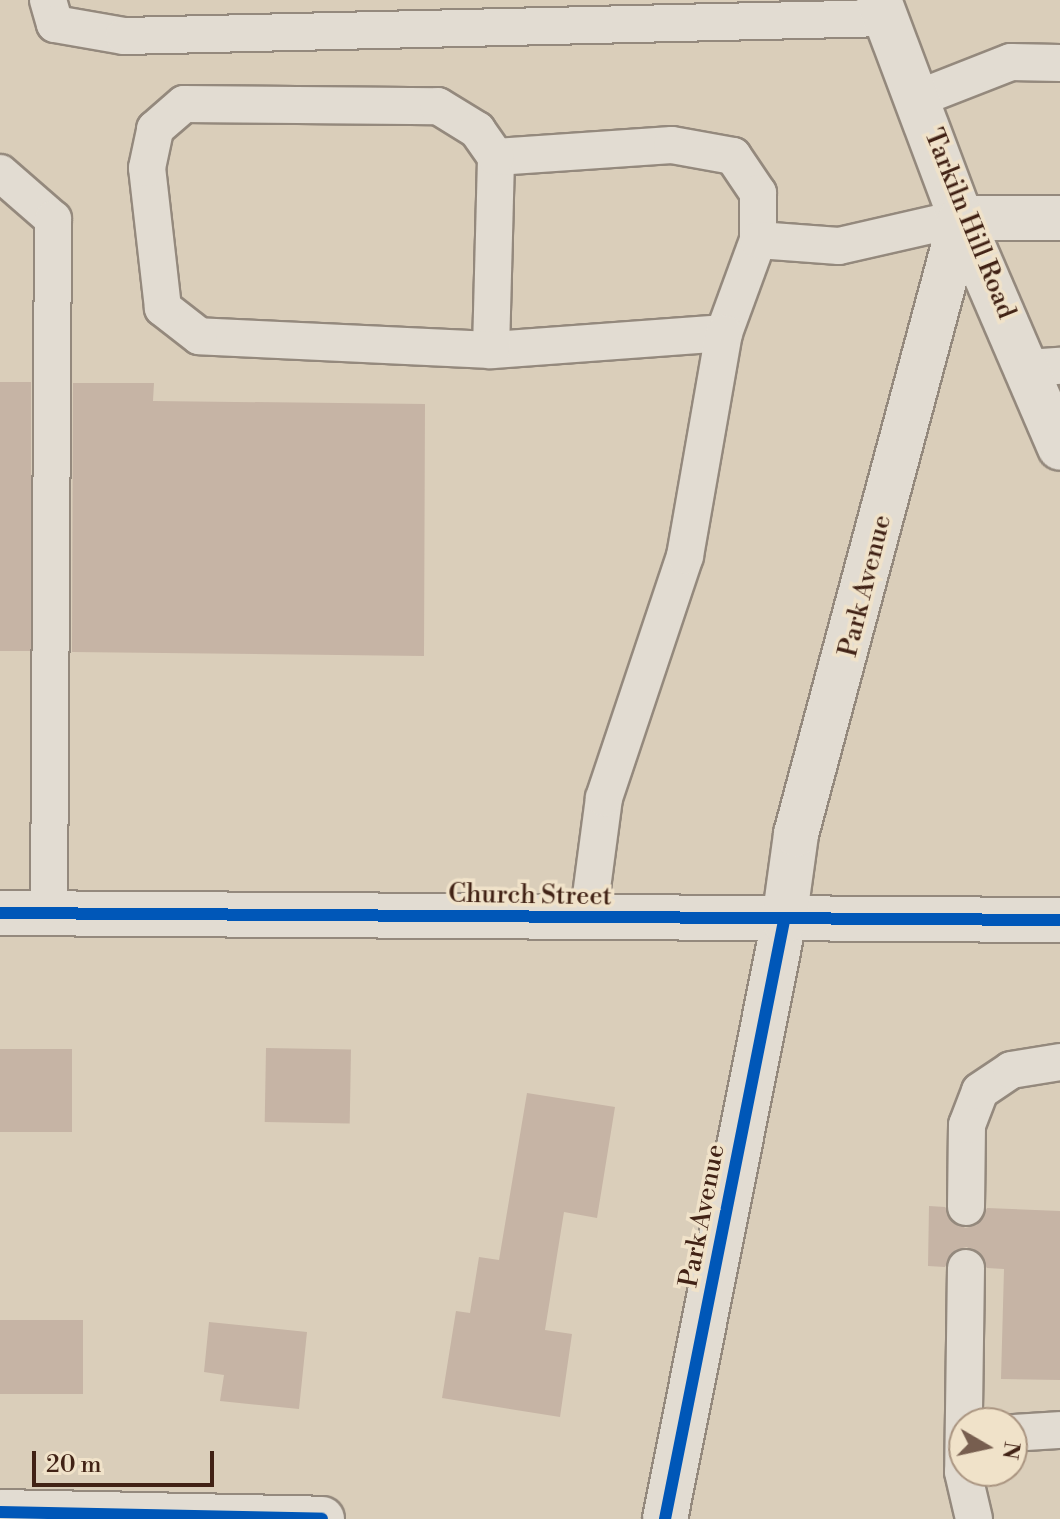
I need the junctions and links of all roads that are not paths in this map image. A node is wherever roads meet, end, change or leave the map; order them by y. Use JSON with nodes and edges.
{"nodes":[{"id":1,"x":48,"y":0,"type":"edge"},
{"id":2,"x":882,"y":9,"type":"edge"},
{"id":3,"x":1060,"y":63,"type":"edge"},
{"id":4,"x":919,"y":98,"type":"junction"},
{"id":5,"x":496,"y":157,"type":"junction"},
{"id":6,"x":0,"y":173,"type":"edge"},
{"id":7,"x":961,"y":218,"type":"junction"},
{"id":8,"x":1060,"y":218,"type":"edge"},
{"id":9,"x":758,"y":240,"type":"junction"},
{"id":10,"x":724,"y":333,"type":"junction"},
{"id":11,"x":491,"y":350,"type":"junction"},
{"id":12,"x":1044,"y":367,"type":"edge"},
{"id":13,"x":1060,"y":448,"type":"edge"},
{"id":14,"x":0,"y":913,"type":"edge"},
{"id":15,"x":49,"y":913,"type":"junction"},
{"id":16,"x":588,"y":918,"type":"junction"},
{"id":17,"x":1060,"y":920,"type":"edge"},
{"id":18,"x":784,"y":921,"type":"junction"},
{"id":19,"x":1060,"y":1062,"type":"edge"},
{"id":20,"x":966,"y":1207,"type":"dead end"},
{"id":21,"x":966,"y":1268,"type":"dead end"},
{"id":22,"x":964,"y":1407,"type":"edge"},
{"id":23,"x":1060,"y":1430,"type":"edge"},
{"id":24,"x":1028,"y":1432,"type":"edge"},
{"id":25,"x":970,"y":1487,"type":"edge"},
{"id":26,"x":0,"y":1512,"type":"edge"},
{"id":27,"x":322,"y":1519,"type":"edge"},
{"id":28,"x":665,"y":1519,"type":"edge"},
{"id":29,"x":974,"y":1519,"type":"edge"}],
"edges":[{"from":1,"to":2,"type":"lane"},
{"from":2,"to":4,"type":"main road","name":"Tarkiln Hill Road"},
{"from":3,"to":4,"type":"lane"},
{"from":4,"to":7,"type":"main road","name":"Tarkiln Hill Road"},
{"from":5,"to":9,"type":"lane"},
{"from":5,"to":11,"type":"lane"},
{"from":5,"to":11,"type":"lane"},
{"from":6,"to":15,"type":"lane"},
{"from":7,"to":8,"type":"main road"},
{"from":7,"to":9,"type":"lane"},
{"from":7,"to":12,"type":"main road","name":"Tarkiln Hill Road"},
{"from":7,"to":18,"type":"main road","name":"Park Avenue"},
{"from":9,"to":10,"type":"lane"},
{"from":10,"to":11,"type":"lane"},
{"from":10,"to":16,"type":"lane"},
{"from":12,"to":13,"type":"main road","name":"Tarkiln Hill Road"},
{"from":14,"to":15,"type":"main road","name":"Church Street"},
{"from":15,"to":16,"type":"main road","name":"Church Street"},
{"from":16,"to":18,"type":"main road","name":"Church Street"},
{"from":17,"to":18,"type":"main road","name":"Church Street"},
{"from":18,"to":28,"type":"main road","name":"Park Avenue"},
{"from":19,"to":20,"type":"lane"},
{"from":21,"to":22,"type":"lane"},
{"from":23,"to":24,"type":"lane"},
{"from":25,"to":29,"type":"lane"},
{"from":26,"to":27,"type":"main road"}]}
